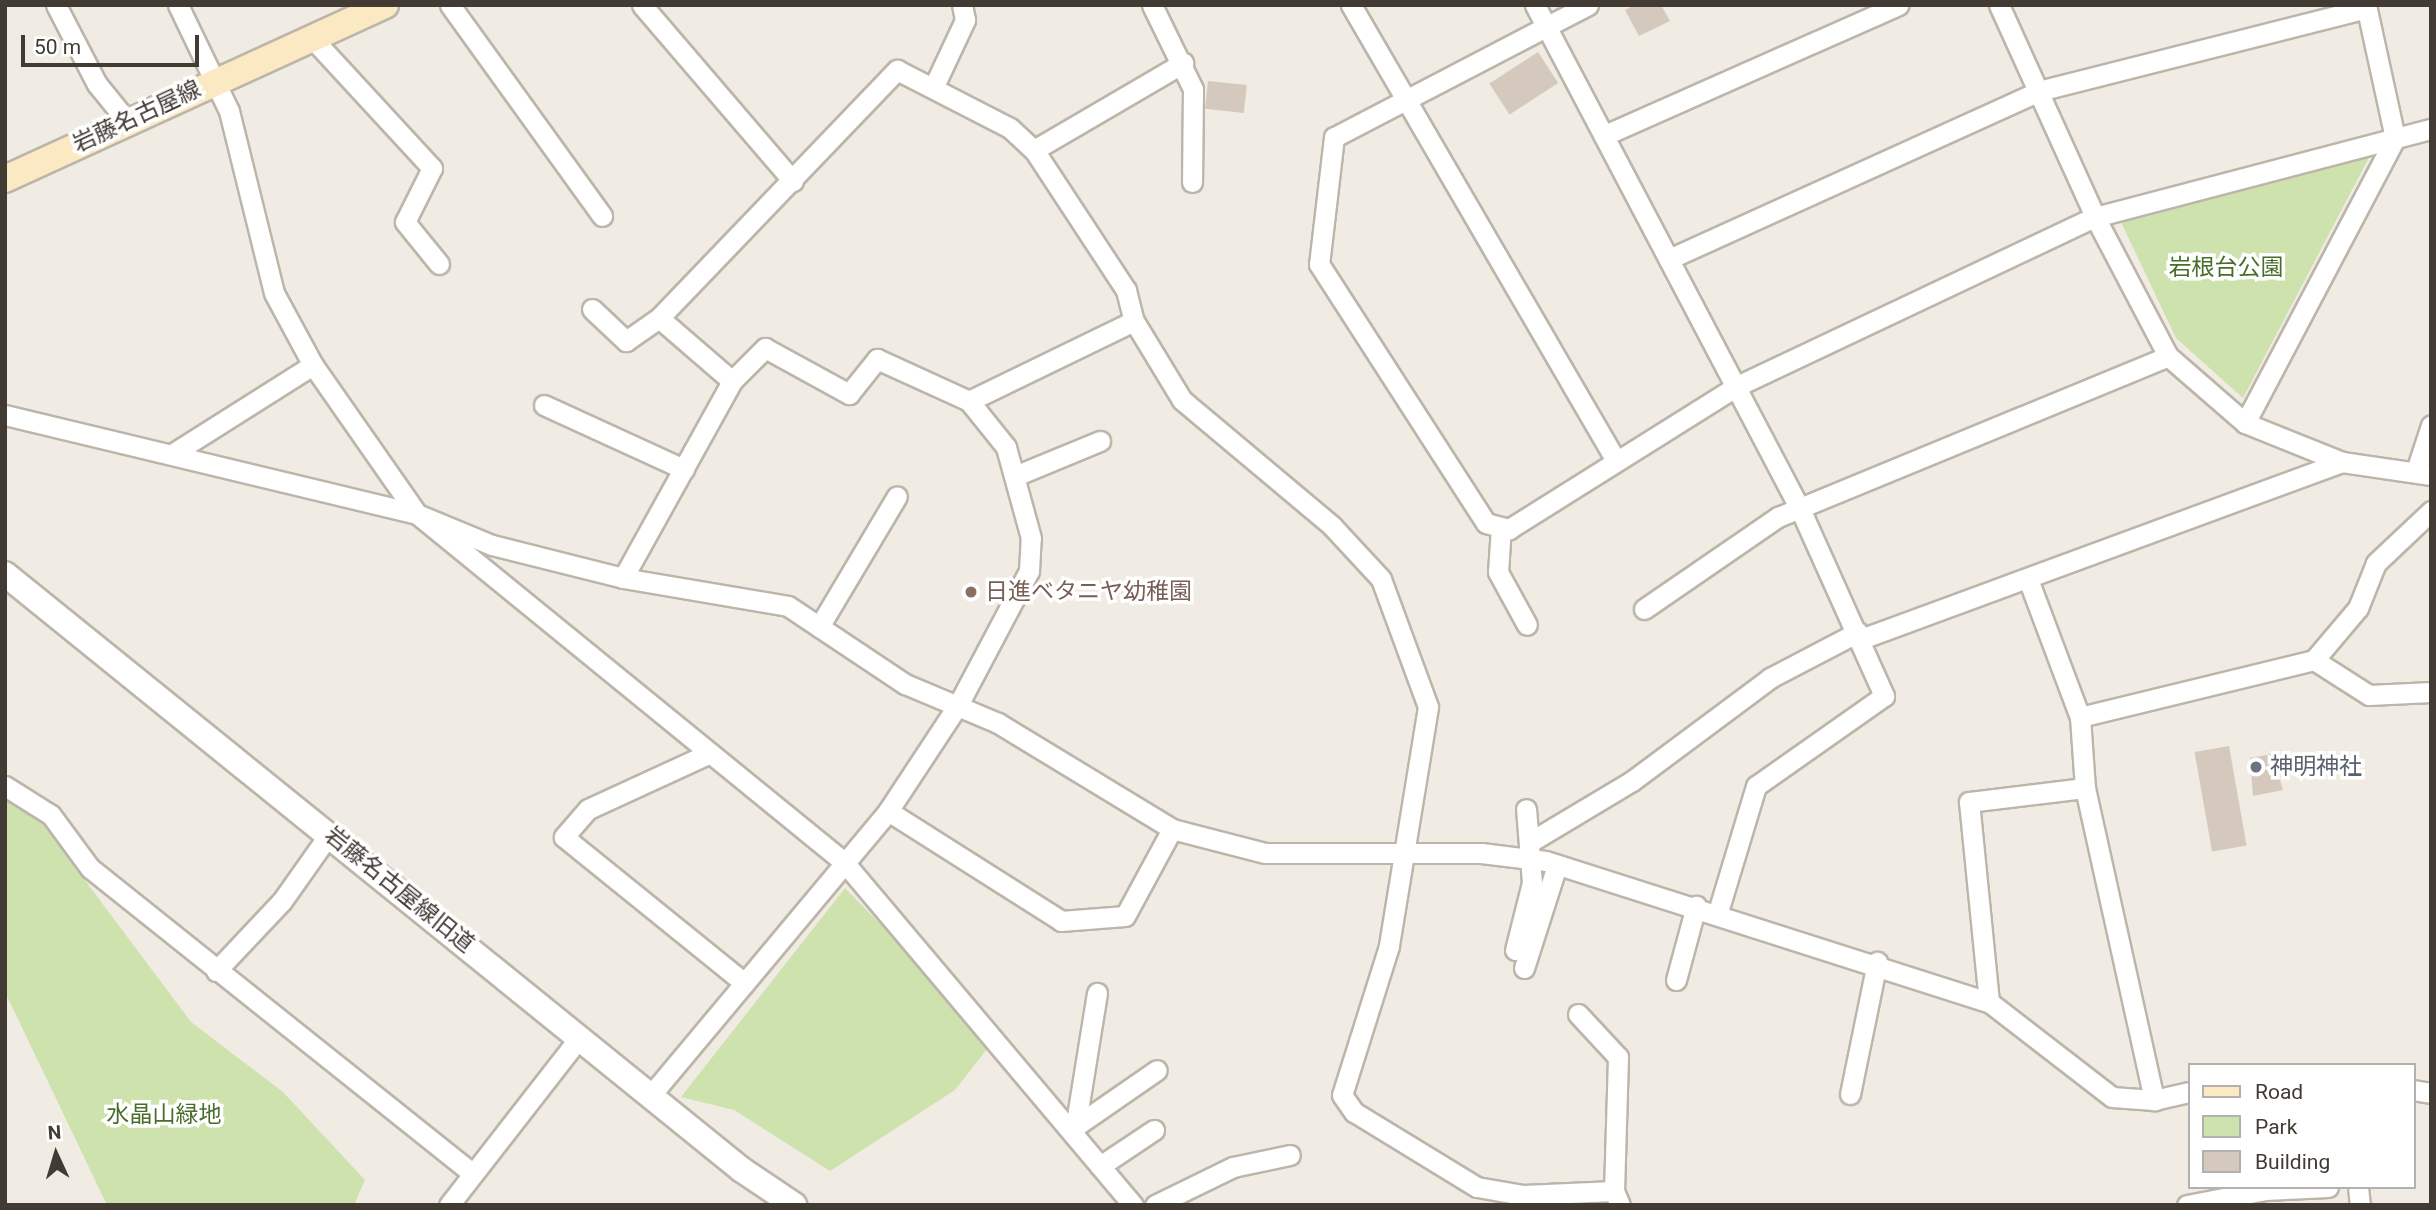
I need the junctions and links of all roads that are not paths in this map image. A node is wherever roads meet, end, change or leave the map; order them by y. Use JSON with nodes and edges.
{"nodes":[{"id":1,"x":56,"y":5,"type":"edge"},
{"id":2,"x":178,"y":5,"type":"edge"},
{"id":3,"x":385,"y":5,"type":"edge"},
{"id":4,"x":450,"y":5,"type":"edge"},
{"id":5,"x":642,"y":5,"type":"edge"},
{"id":6,"x":962,"y":5,"type":"edge"},
{"id":7,"x":1152,"y":5,"type":"edge"},
{"id":8,"x":1351,"y":5,"type":"edge"},
{"id":9,"x":1535,"y":5,"type":"edge"},
{"id":10,"x":1588,"y":5,"type":"edge"},
{"id":11,"x":1898,"y":5,"type":"edge"},
{"id":12,"x":1999,"y":5,"type":"edge"},
{"id":13,"x":2366,"y":7,"type":"edge"},
{"id":14,"x":1546,"y":25,"type":"junction"},
{"id":15,"x":312,"y":38,"type":"junction"},
{"id":16,"x":1183,"y":63,"type":"junction"},
{"id":17,"x":213,"y":81,"type":"junction"},
{"id":18,"x":935,"y":84,"type":"junction"},
{"id":19,"x":2039,"y":90,"type":"junction"},
{"id":20,"x":1406,"y":100,"type":"junction"},
{"id":21,"x":127,"y":121,"type":"junction"},
{"id":22,"x":2431,"y":129,"type":"edge"},
{"id":23,"x":1605,"y":135,"type":"junction"},
{"id":24,"x":2395,"y":138,"type":"junction"},
{"id":25,"x":1034,"y":150,"type":"junction"},
{"id":26,"x":5,"y":179,"type":"edge"},
{"id":27,"x":793,"y":181,"type":"junction"},
{"id":28,"x":1192,"y":182,"type":"dead end"},
{"id":29,"x":602,"y":216,"type":"dead end"},
{"id":30,"x":2095,"y":217,"type":"junction"},
{"id":31,"x":1670,"y":259,"type":"junction"},
{"id":32,"x":439,"y":264,"type":"dead end"},
{"id":33,"x":592,"y":309,"type":"dead end"},
{"id":34,"x":659,"y":318,"type":"junction"},
{"id":35,"x":1134,"y":321,"type":"junction"},
{"id":36,"x":2168,"y":356,"type":"junction"},
{"id":37,"x":313,"y":365,"type":"junction"},
{"id":38,"x":732,"y":381,"type":"junction"},
{"id":39,"x":1737,"y":386,"type":"junction"},
{"id":40,"x":970,"y":401,"type":"junction"},
{"id":41,"x":544,"y":405,"type":"dead end"},
{"id":42,"x":5,"y":415,"type":"edge"},
{"id":43,"x":2245,"y":423,"type":"junction"},
{"id":44,"x":2431,"y":425,"type":"edge"},
{"id":45,"x":1100,"y":441,"type":"dead end"},
{"id":46,"x":172,"y":454,"type":"junction"},
{"id":47,"x":1615,"y":459,"type":"junction"},
{"id":48,"x":2343,"y":462,"type":"junction"},
{"id":49,"x":684,"y":469,"type":"junction"},
{"id":50,"x":2423,"y":473,"type":"edge"},
{"id":51,"x":1015,"y":476,"type":"junction"},
{"id":52,"x":897,"y":496,"type":"dead end"},
{"id":53,"x":1801,"y":511,"type":"junction"},
{"id":54,"x":2431,"y":512,"type":"edge"},
{"id":55,"x":417,"y":514,"type":"junction"},
{"id":56,"x":1501,"y":527,"type":"junction"},
{"id":57,"x":5,"y":574,"type":"edge"},
{"id":58,"x":623,"y":578,"type":"junction"},
{"id":59,"x":2028,"y":579,"type":"junction"},
{"id":60,"x":1644,"y":609,"type":"dead end"},
{"id":61,"x":1527,"y":625,"type":"dead end"},
{"id":62,"x":819,"y":627,"type":"junction"},
{"id":63,"x":1859,"y":636,"type":"junction"},
{"id":64,"x":2314,"y":660,"type":"junction"},
{"id":65,"x":2431,"y":692,"type":"edge"},
{"id":66,"x":958,"y":705,"type":"junction"},
{"id":67,"x":2080,"y":717,"type":"junction"},
{"id":68,"x":710,"y":753,"type":"junction"},
{"id":69,"x":5,"y":786,"type":"edge"},
{"id":70,"x":2085,"y":788,"type":"junction"},
{"id":71,"x":1526,"y":809,"type":"dead end"},
{"id":72,"x":888,"y":811,"type":"junction"},
{"id":73,"x":1172,"y":829,"type":"junction"},
{"id":74,"x":330,"y":833,"type":"junction"},
{"id":75,"x":1405,"y":851,"type":"junction"},
{"id":76,"x":1531,"y":851,"type":"junction"},
{"id":77,"x":844,"y":862,"type":"junction"},
{"id":78,"x":1557,"y":864,"type":"junction"},
{"id":79,"x":1696,"y":906,"type":"junction"},
{"id":80,"x":1717,"y":915,"type":"junction"},
{"id":81,"x":1515,"y":950,"type":"dead end"},
{"id":82,"x":1877,"y":962,"type":"junction"},
{"id":83,"x":1524,"y":968,"type":"dead end"},
{"id":84,"x":216,"y":971,"type":"junction"},
{"id":85,"x":1676,"y":980,"type":"dead end"},
{"id":86,"x":744,"y":983,"type":"junction"},
{"id":87,"x":1097,"y":993,"type":"dead end"},
{"id":88,"x":1989,"y":1002,"type":"junction"},
{"id":89,"x":1578,"y":1014,"type":"dead end"},
{"id":90,"x":579,"y":1038,"type":"junction"},
{"id":91,"x":1157,"y":1070,"type":"dead end"},
{"id":92,"x":2188,"y":1092,"type":"edge"},
{"id":93,"x":1850,"y":1094,"type":"dead end"},
{"id":94,"x":650,"y":1096,"type":"junction"},
{"id":95,"x":2154,"y":1100,"type":"junction"},
{"id":96,"x":1154,"y":1130,"type":"dead end"},
{"id":97,"x":1075,"y":1131,"type":"junction"},
{"id":98,"x":1290,"y":1155,"type":"dead end"},
{"id":99,"x":1100,"y":1166,"type":"junction"},
{"id":100,"x":471,"y":1172,"type":"junction"},
{"id":101,"x":2265,"y":1189,"type":"edge"},
{"id":102,"x":1617,"y":1198,"type":"edge"},
{"id":103,"x":449,"y":1205,"type":"edge"},
{"id":104,"x":794,"y":1205,"type":"edge"},
{"id":105,"x":1133,"y":1205,"type":"edge"},
{"id":106,"x":1155,"y":1205,"type":"edge"},
{"id":107,"x":2187,"y":1205,"type":"edge"}],
"edges":[{"from":1,"to":21,"type":"street"},
{"from":2,"to":17,"type":"street"},
{"from":3,"to":15,"type":"main road","name":"岩藤名古屋線"},
{"from":4,"to":29,"type":"street"},
{"from":5,"to":27,"type":"street"},
{"from":6,"to":18,"type":"street"},
{"from":7,"to":16,"type":"street"},
{"from":8,"to":20,"type":"street"},
{"from":9,"to":14,"type":"street"},
{"from":10,"to":14,"type":"street"},
{"from":11,"to":23,"type":"street"},
{"from":12,"to":19,"type":"street"},
{"from":13,"to":19,"type":"street"},
{"from":13,"to":24,"type":"street"},
{"from":14,"to":20,"type":"street"},
{"from":14,"to":23,"type":"street"},
{"from":15,"to":17,"type":"main road","name":"岩藤名古屋線"},
{"from":15,"to":32,"type":"street"},
{"from":16,"to":25,"type":"street"},
{"from":16,"to":28,"type":"street"},
{"from":17,"to":21,"type":"main road","name":"岩藤名古屋線"},
{"from":17,"to":37,"type":"street"},
{"from":18,"to":25,"type":"street"},
{"from":18,"to":27,"type":"street"},
{"from":19,"to":30,"type":"street"},
{"from":19,"to":31,"type":"street"},
{"from":20,"to":47,"type":"street"},
{"from":20,"to":56,"type":"street"},
{"from":21,"to":26,"type":"main road","name":"岩藤名古屋線"},
{"from":22,"to":24,"type":"street"},
{"from":23,"to":31,"type":"street"},
{"from":24,"to":30,"type":"street"},
{"from":24,"to":43,"type":"street"},
{"from":25,"to":35,"type":"street"},
{"from":27,"to":34,"type":"street"},
{"from":30,"to":36,"type":"street"},
{"from":30,"to":39,"type":"street"},
{"from":31,"to":39,"type":"street"},
{"from":33,"to":34,"type":"street"},
{"from":34,"to":38,"type":"street"},
{"from":35,"to":40,"type":"street"},
{"from":35,"to":75,"type":"street"},
{"from":36,"to":43,"type":"street"},
{"from":36,"to":53,"type":"street"},
{"from":37,"to":46,"type":"street"},
{"from":37,"to":55,"type":"street"},
{"from":38,"to":40,"type":"street"},
{"from":38,"to":49,"type":"street"},
{"from":39,"to":47,"type":"street"},
{"from":39,"to":53,"type":"street"},
{"from":40,"to":51,"type":"street"},
{"from":41,"to":49,"type":"street"},
{"from":42,"to":46,"type":"street"},
{"from":43,"to":48,"type":"street"},
{"from":44,"to":50,"type":"street"},
{"from":45,"to":51,"type":"street"},
{"from":46,"to":55,"type":"street"},
{"from":47,"to":56,"type":"street"},
{"from":48,"to":50,"type":"street"},
{"from":48,"to":59,"type":"street"},
{"from":49,"to":58,"type":"street"},
{"from":51,"to":66,"type":"street"},
{"from":52,"to":62,"type":"street"},
{"from":53,"to":60,"type":"street"},
{"from":53,"to":63,"type":"street"},
{"from":54,"to":64,"type":"street"},
{"from":55,"to":58,"type":"street"},
{"from":55,"to":68,"type":"street"},
{"from":56,"to":61,"type":"street"},
{"from":57,"to":74,"type":"street","name":"岩藤名古屋線旧道"},
{"from":58,"to":62,"type":"street"},
{"from":59,"to":63,"type":"street"},
{"from":59,"to":67,"type":"street"},
{"from":62,"to":66,"type":"street"},
{"from":63,"to":76,"type":"street"},
{"from":63,"to":80,"type":"street"},
{"from":64,"to":65,"type":"street"},
{"from":64,"to":67,"type":"street"},
{"from":66,"to":72,"type":"street"},
{"from":66,"to":73,"type":"street"},
{"from":67,"to":70,"type":"street"},
{"from":68,"to":77,"type":"street"},
{"from":68,"to":86,"type":"street"},
{"from":69,"to":84,"type":"street"},
{"from":70,"to":88,"type":"street"},
{"from":70,"to":95,"type":"street"},
{"from":71,"to":76,"type":"street"},
{"from":72,"to":73,"type":"street"},
{"from":72,"to":77,"type":"street"},
{"from":73,"to":75,"type":"street"},
{"from":74,"to":84,"type":"street"},
{"from":74,"to":90,"type":"street","name":"岩藤名古屋線旧道"},
{"from":75,"to":76,"type":"street"},
{"from":75,"to":102,"type":"street"},
{"from":76,"to":78,"type":"street"},
{"from":76,"to":81,"type":"street"},
{"from":77,"to":86,"type":"street"},
{"from":77,"to":97,"type":"street"},
{"from":78,"to":79,"type":"street"},
{"from":78,"to":83,"type":"street"},
{"from":79,"to":80,"type":"street"},
{"from":79,"to":85,"type":"street"},
{"from":80,"to":82,"type":"street"},
{"from":82,"to":88,"type":"street"},
{"from":82,"to":93,"type":"street"},
{"from":84,"to":100,"type":"street"},
{"from":86,"to":94,"type":"street"},
{"from":87,"to":97,"type":"street"},
{"from":88,"to":95,"type":"street"},
{"from":89,"to":102,"type":"street"},
{"from":90,"to":94,"type":"street","name":"岩藤名古屋線旧道"},
{"from":90,"to":100,"type":"street"},
{"from":91,"to":97,"type":"street"},
{"from":92,"to":95,"type":"street"},
{"from":94,"to":104,"type":"street","name":"岩藤名古屋線旧道"},
{"from":96,"to":99,"type":"street"},
{"from":97,"to":99,"type":"street"},
{"from":98,"to":106,"type":"street"},
{"from":99,"to":105,"type":"street"},
{"from":100,"to":103,"type":"street"},
{"from":101,"to":107,"type":"street"}]}
